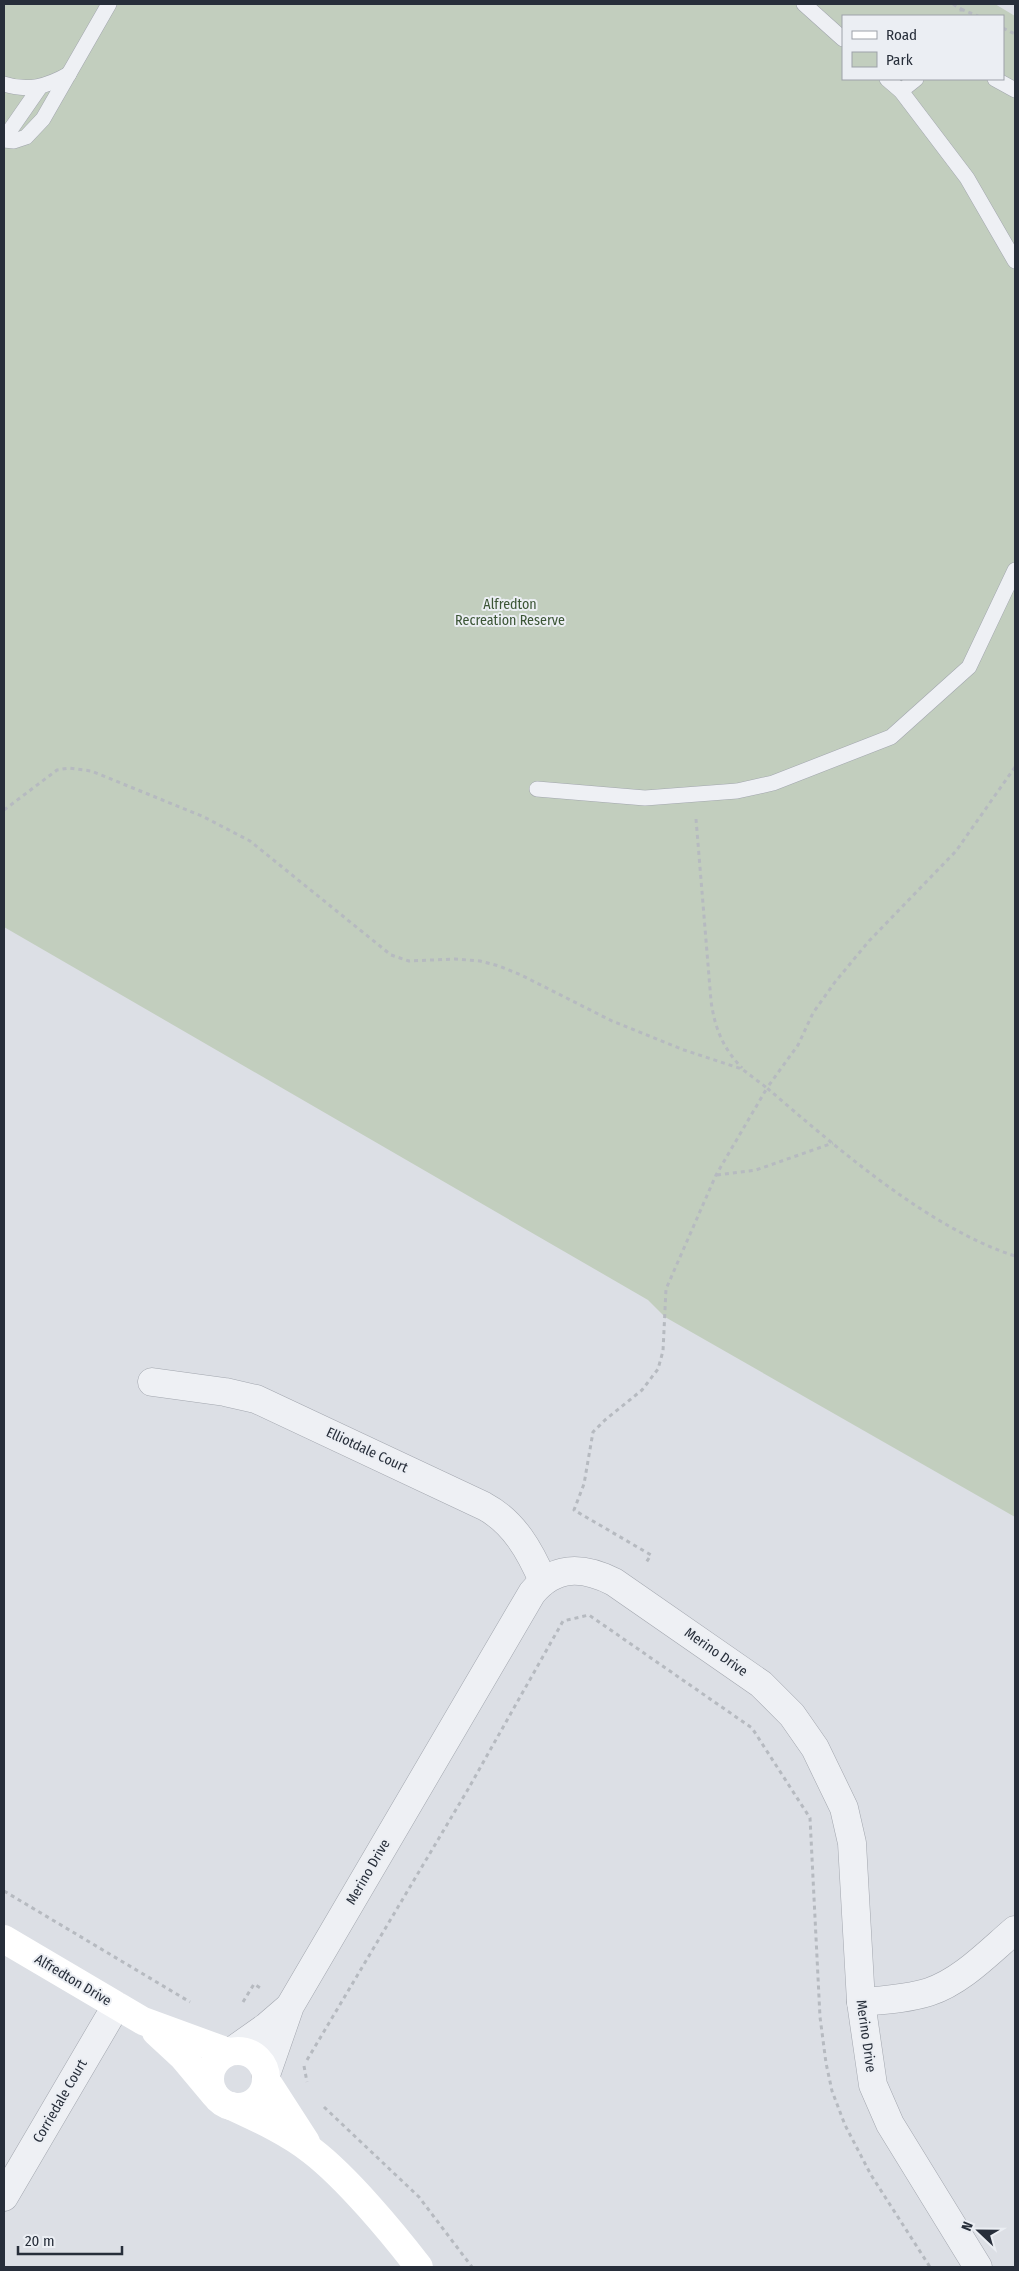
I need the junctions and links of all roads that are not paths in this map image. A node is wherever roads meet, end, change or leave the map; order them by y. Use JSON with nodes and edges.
{"nodes":[{"id":1,"x":109,"y":4,"type":"edge"},
{"id":2,"x":804,"y":4,"type":"edge"},
{"id":3,"x":842,"y":38,"type":"edge"},
{"id":4,"x":69,"y":74,"type":"junction"},
{"id":5,"x":888,"y":80,"type":"edge"},
{"id":6,"x":915,"y":80,"type":"edge"},
{"id":7,"x":997,"y":80,"type":"edge"},
{"id":8,"x":4,"y":84,"type":"edge"},
{"id":9,"x":40,"y":87,"type":"junction"},
{"id":10,"x":1015,"y":90,"type":"edge"},
{"id":11,"x":901,"y":91,"type":"junction"},
{"id":12,"x":4,"y":140,"type":"edge"},
{"id":13,"x":1015,"y":261,"type":"edge"},
{"id":14,"x":1015,"y":570,"type":"edge"},
{"id":15,"x":537,"y":789,"type":"dead end"},
{"id":16,"x":152,"y":1382,"type":"dead end"},
{"id":17,"x":543,"y":1581,"type":"junction"},
{"id":18,"x":1015,"y":1930,"type":"edge"},
{"id":19,"x":4,"y":1939,"type":"edge"},
{"id":20,"x":861,"y":2002,"type":"junction"},
{"id":21,"x":116,"y":2006,"type":"junction"},
{"id":22,"x":290,"y":2006,"type":"junction"},
{"id":23,"x":143,"y":2021,"type":"junction"},
{"id":24,"x":230,"y":2052,"type":"junction"},
{"id":25,"x":266,"y":2078,"type":"junction"},
{"id":26,"x":223,"y":2100,"type":"junction"},
{"id":27,"x":313,"y":2151,"type":"junction"},
{"id":28,"x":4,"y":2197,"type":"edge"},
{"id":29,"x":419,"y":2267,"type":"edge"},
{"id":30,"x":978,"y":2267,"type":"edge"}],
"edges":[{"from":1,"to":4,"type":"lane"},
{"from":2,"to":3,"type":"lane"},
{"from":4,"to":9,"type":"lane"},
{"from":4,"to":12,"type":"lane"},
{"from":5,"to":11,"type":"lane"},
{"from":6,"to":11,"type":"lane"},
{"from":7,"to":10,"type":"lane"},
{"from":8,"to":9,"type":"lane"},
{"from":9,"to":12,"type":"lane"},
{"from":11,"to":13,"type":"lane"},
{"from":14,"to":15,"type":"lane"},
{"from":16,"to":17,"type":"street","name":"Elliotdale Court"},
{"from":17,"to":20,"type":"street","name":"Merino Drive"},
{"from":17,"to":22,"type":"street","name":"Merino Drive"},
{"from":18,"to":20,"type":"street"},
{"from":19,"to":21,"type":"street","name":"Alfredton Drive"},
{"from":20,"to":30,"type":"street","name":"Merino Drive"},
{"from":21,"to":23,"type":"street","name":"Alfredton Drive"},
{"from":21,"to":28,"type":"street","name":"Corriedale Court"},
{"from":22,"to":24,"type":"street","name":"Merino Drive"},
{"from":22,"to":25,"type":"street","name":"Merino Drive"},
{"from":23,"to":24,"type":"street","name":"Alfredton Drive"},
{"from":23,"to":26,"type":"street","name":"Alfredton Drive"},
{"from":24,"to":25,"type":"street"},
{"from":24,"to":26,"type":"street"},
{"from":25,"to":26,"type":"street"},
{"from":25,"to":27,"type":"street","name":"Alfredton Drive"},
{"from":26,"to":27,"type":"street","name":"Alfredton Drive"},
{"from":27,"to":29,"type":"street","name":"Alfredton Drive"}]}
